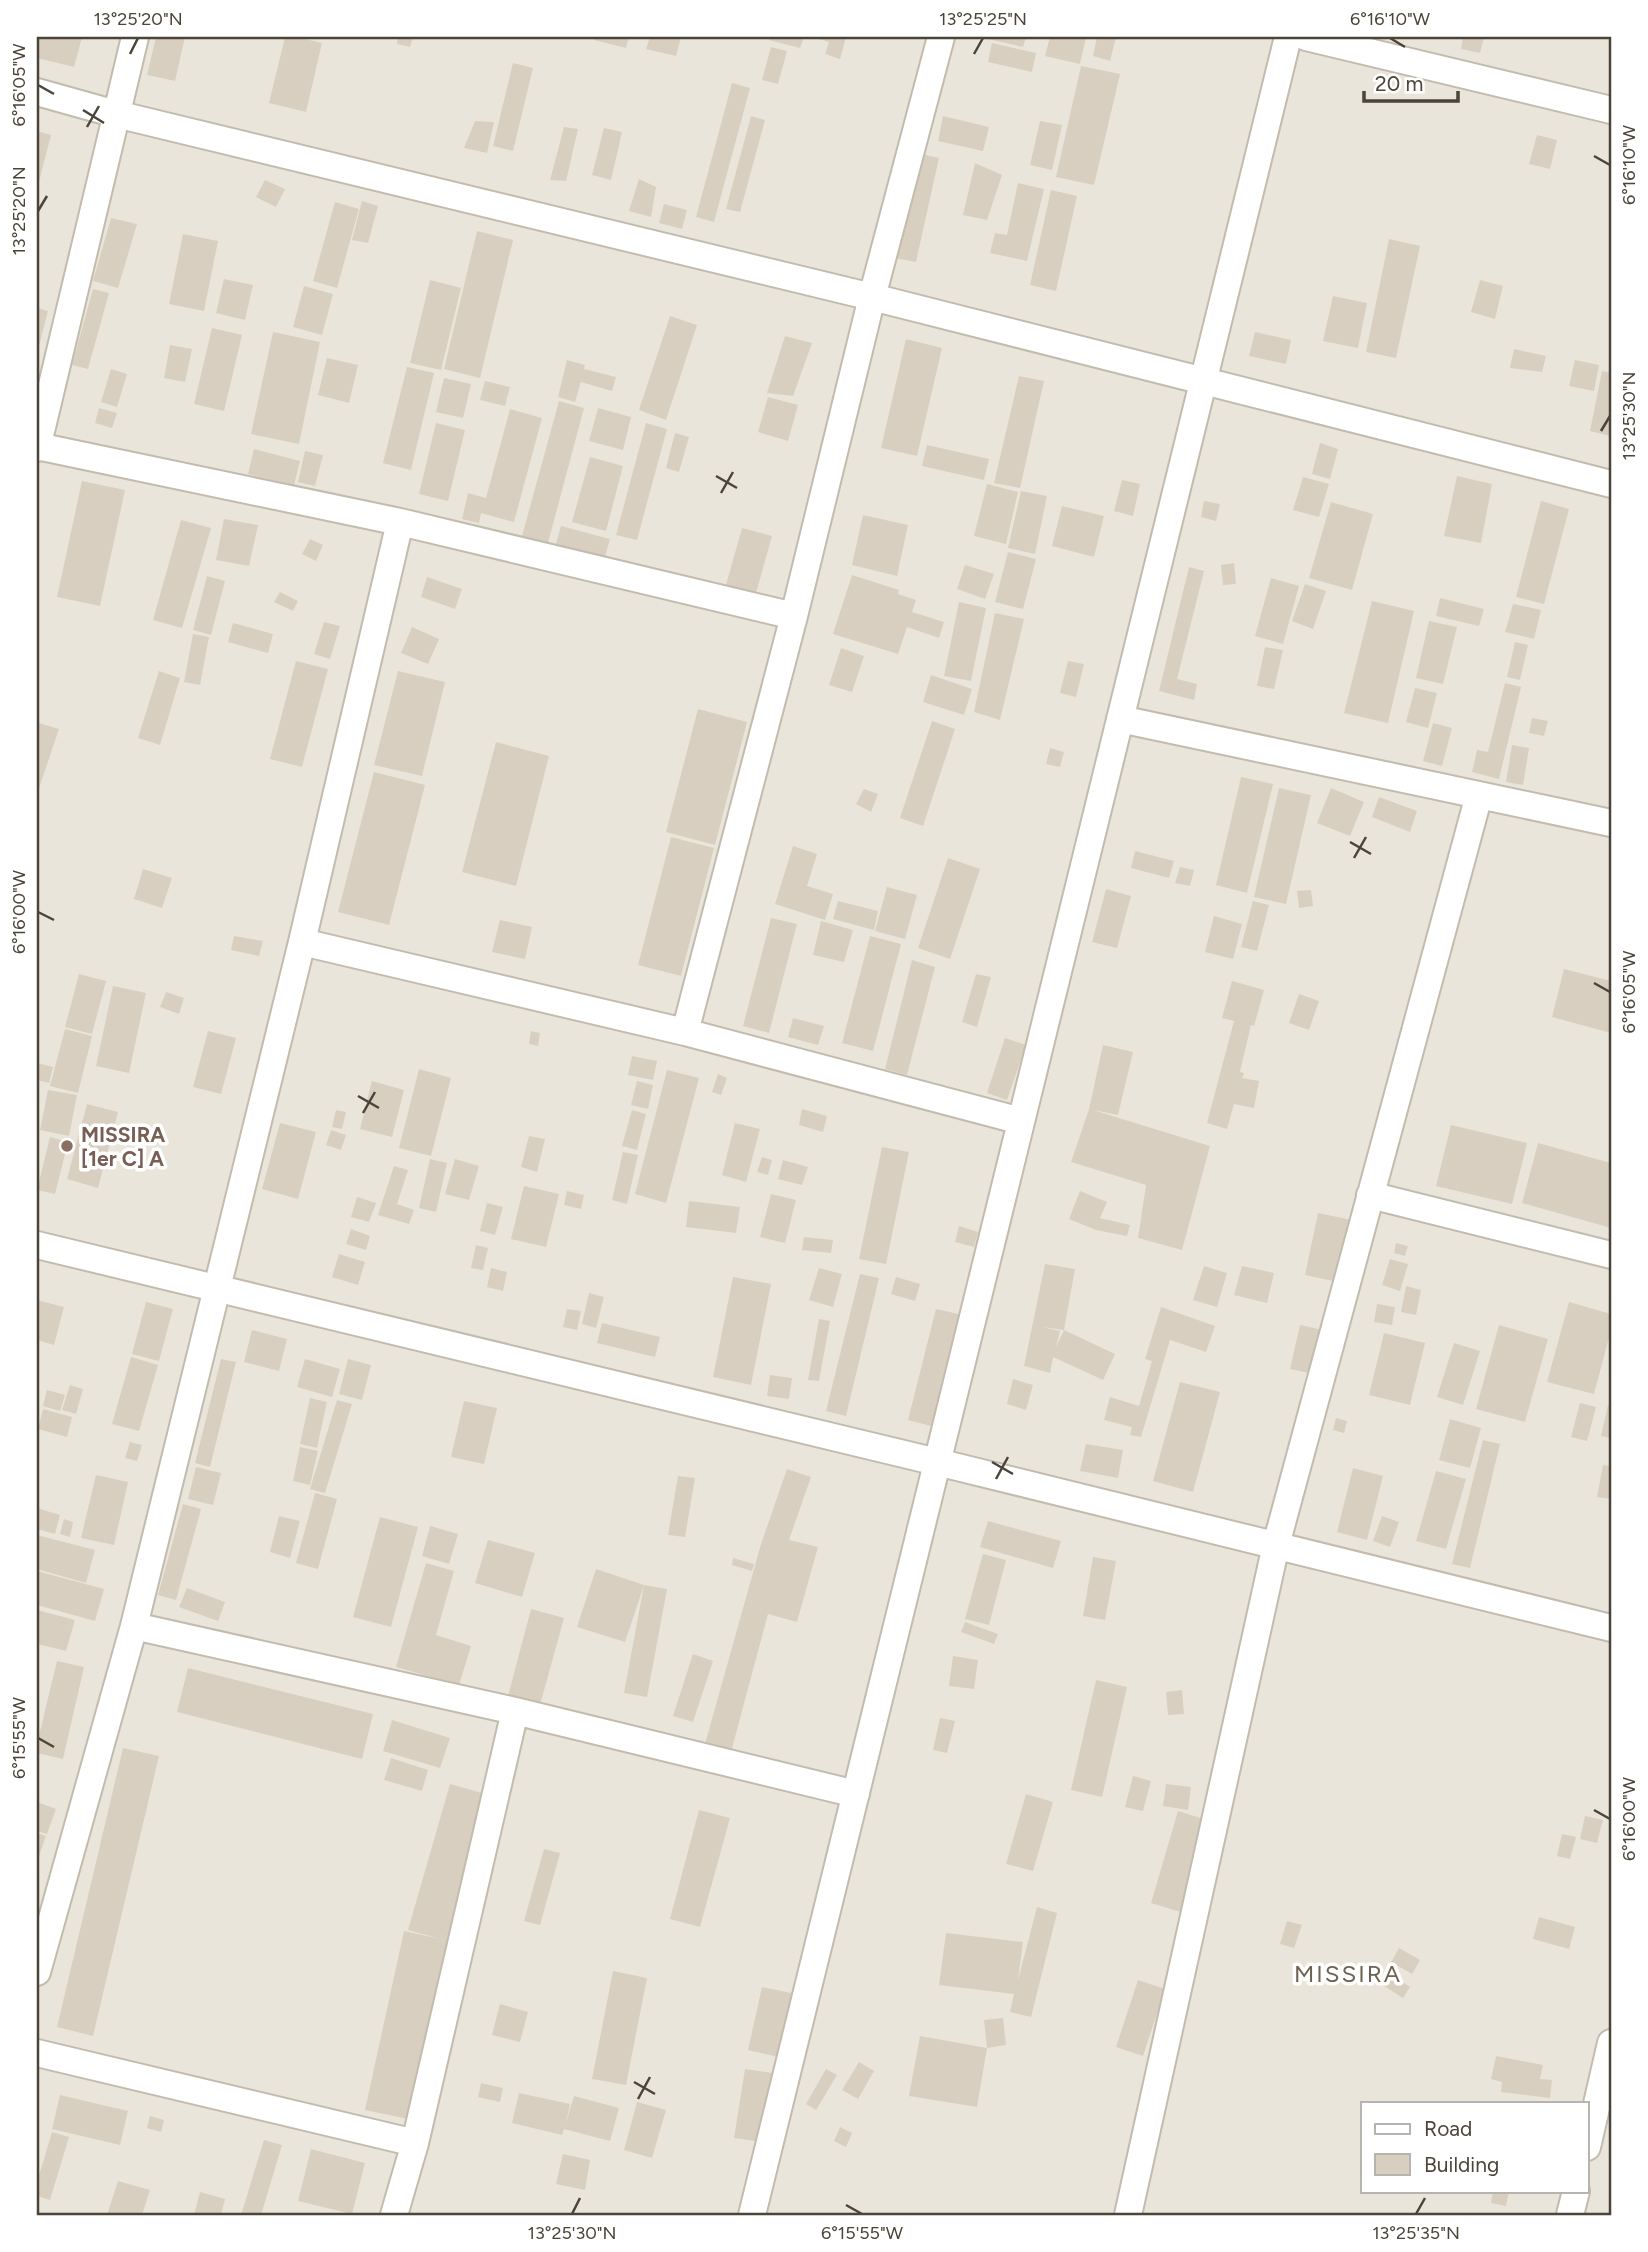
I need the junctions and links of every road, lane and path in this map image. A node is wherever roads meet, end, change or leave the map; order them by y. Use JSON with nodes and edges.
{"nodes":[{"id":1,"x":135,"y":37,"type":"edge"},
{"id":2,"x":941,"y":37,"type":"edge"},
{"id":3,"x":1288,"y":37,"type":"edge"},
{"id":4,"x":1306,"y":37,"type":"edge"},
{"id":5,"x":37,"y":92,"type":"edge"},
{"id":6,"x":1611,"y":110,"type":"edge"},
{"id":7,"x":116,"y":114,"type":"junction"},
{"id":8,"x":872,"y":297,"type":"junction"},
{"id":9,"x":1203,"y":381,"type":"junction"},
{"id":10,"x":37,"y":447,"type":"edge"},
{"id":11,"x":1611,"y":484,"type":"edge"},
{"id":12,"x":400,"y":522,"type":"junction"},
{"id":13,"x":794,"y":616,"type":"junction"},
{"id":14,"x":1120,"y":719,"type":"junction"},
{"id":15,"x":1479,"y":795,"type":"junction"},
{"id":16,"x":1611,"y":823,"type":"edge"},
{"id":17,"x":302,"y":942,"type":"junction"},
{"id":18,"x":685,"y":1032,"type":"junction"},
{"id":19,"x":1021,"y":1121,"type":"junction"},
{"id":20,"x":1370,"y":1195,"type":"junction"},
{"id":21,"x":37,"y":1245,"type":"edge"},
{"id":22,"x":1611,"y":1255,"type":"edge"},
{"id":23,"x":218,"y":1287,"type":"junction"},
{"id":24,"x":937,"y":1462,"type":"junction"},
{"id":25,"x":1276,"y":1545,"type":"junction"},
{"id":26,"x":134,"y":1626,"type":"junction"},
{"id":27,"x":1611,"y":1628,"type":"edge"},
{"id":28,"x":515,"y":1711,"type":"junction"},
{"id":29,"x":856,"y":1794,"type":"junction"},
{"id":30,"x":37,"y":1972,"type":"edge"},
{"id":31,"x":1611,"y":2043,"type":"edge"},
{"id":32,"x":37,"y":2053,"type":"edge"},
{"id":33,"x":415,"y":2143,"type":"junction"},
{"id":34,"x":1588,"y":2143,"type":"edge"},
{"id":35,"x":1576,"y":2192,"type":"edge"},
{"id":36,"x":394,"y":2215,"type":"edge"},
{"id":37,"x":752,"y":2215,"type":"edge"},
{"id":38,"x":1128,"y":2215,"type":"edge"},
{"id":39,"x":1570,"y":2215,"type":"edge"}],
"edges":[{"from":1,"to":7,"type":"street"},
{"from":2,"to":8,"type":"street"},
{"from":3,"to":9,"type":"street"},
{"from":4,"to":6,"type":"street"},
{"from":5,"to":7,"type":"street"},
{"from":7,"to":8,"type":"street"},
{"from":7,"to":10,"type":"street"},
{"from":8,"to":9,"type":"street"},
{"from":8,"to":13,"type":"street"},
{"from":9,"to":11,"type":"street"},
{"from":9,"to":14,"type":"street"},
{"from":10,"to":12,"type":"street"},
{"from":12,"to":13,"type":"street"},
{"from":12,"to":17,"type":"street"},
{"from":13,"to":18,"type":"street"},
{"from":14,"to":15,"type":"street"},
{"from":14,"to":19,"type":"street"},
{"from":15,"to":16,"type":"street"},
{"from":15,"to":20,"type":"street"},
{"from":17,"to":18,"type":"street"},
{"from":17,"to":23,"type":"street"},
{"from":18,"to":19,"type":"street"},
{"from":19,"to":24,"type":"street"},
{"from":20,"to":22,"type":"street"},
{"from":20,"to":25,"type":"street"},
{"from":21,"to":23,"type":"street"},
{"from":23,"to":24,"type":"street"},
{"from":23,"to":26,"type":"street"},
{"from":24,"to":25,"type":"street"},
{"from":24,"to":29,"type":"street"},
{"from":25,"to":27,"type":"street"},
{"from":25,"to":38,"type":"street"},
{"from":26,"to":28,"type":"street"},
{"from":26,"to":30,"type":"street"},
{"from":28,"to":29,"type":"street"},
{"from":28,"to":33,"type":"street"},
{"from":29,"to":37,"type":"street"},
{"from":31,"to":34,"type":"street"},
{"from":32,"to":33,"type":"street"},
{"from":33,"to":36,"type":"street"},
{"from":35,"to":39,"type":"street"}]}
